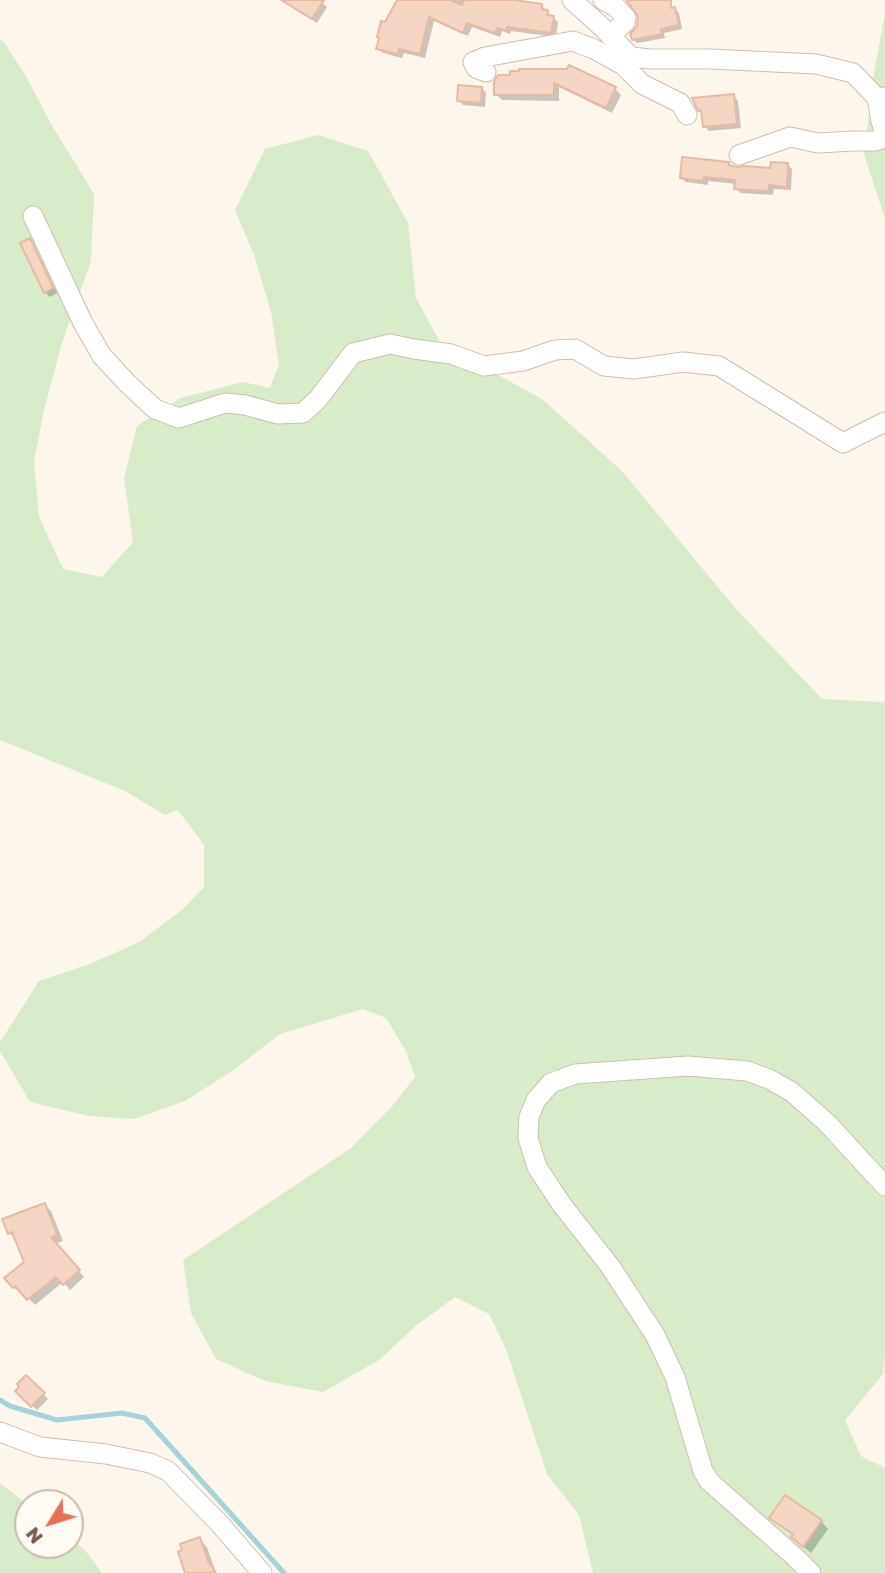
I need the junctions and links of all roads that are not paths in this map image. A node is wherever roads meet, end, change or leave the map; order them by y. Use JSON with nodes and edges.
{"nodes":[{"id":1,"x":572,"y":0,"type":"edge"},
{"id":2,"x":603,"y":0,"type":"edge"},
{"id":3,"x":610,"y":36,"type":"junction"},
{"id":4,"x":627,"y":61,"type":"junction"},
{"id":5,"x":486,"y":72,"type":"dead end"},
{"id":6,"x":881,"y":97,"type":"edge"},
{"id":7,"x":687,"y":114,"type":"dead end"},
{"id":8,"x":885,"y":134,"type":"edge"},
{"id":9,"x":739,"y":155,"type":"dead end"},
{"id":10,"x":33,"y":216,"type":"dead end"},
{"id":11,"x":885,"y":422,"type":"edge"},
{"id":12,"x":885,"y":1186,"type":"edge"},
{"id":13,"x":0,"y":1432,"type":"edge"},
{"id":14,"x":262,"y":1573,"type":"edge"},
{"id":15,"x":811,"y":1573,"type":"edge"}],
"edges":[{"from":1,"to":3,"type":"street"},
{"from":2,"to":3,"type":"street"},
{"from":3,"to":4,"type":"street"},
{"from":4,"to":5,"type":"street"},
{"from":4,"to":6,"type":"street"},
{"from":4,"to":7,"type":"street"},
{"from":6,"to":8,"type":"street"},
{"from":8,"to":9,"type":"street"},
{"from":10,"to":11,"type":"street"},
{"from":12,"to":15,"type":"street"},
{"from":13,"to":14,"type":"street"}]}
